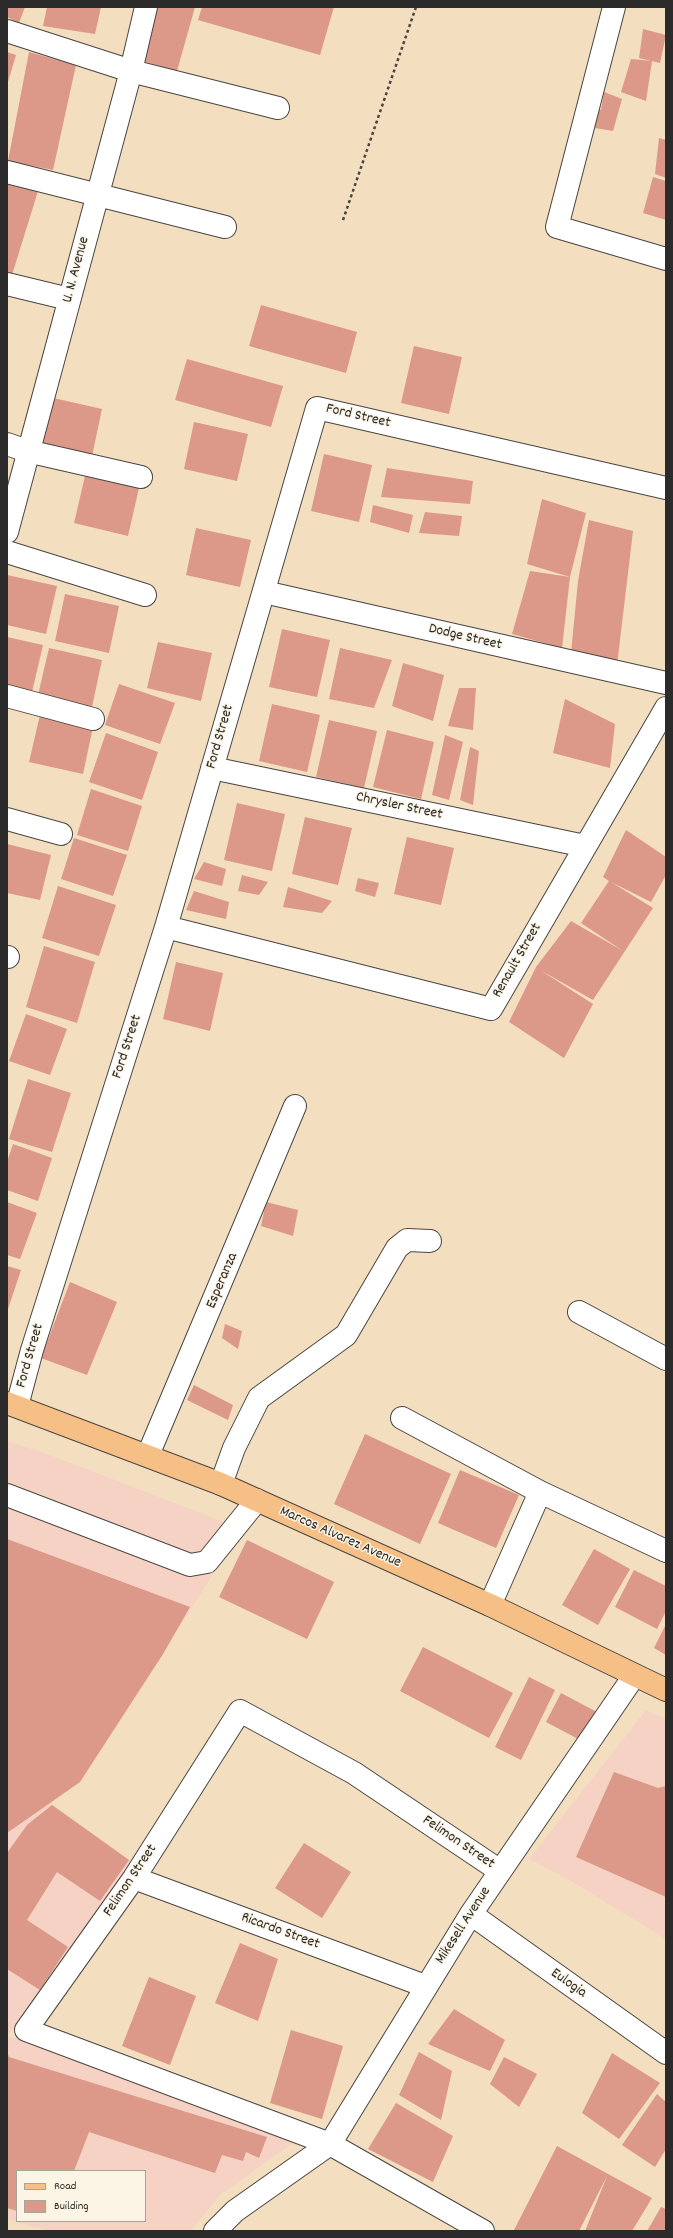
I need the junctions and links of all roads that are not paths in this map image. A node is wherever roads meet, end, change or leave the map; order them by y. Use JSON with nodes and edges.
{"nodes":[{"id":1,"x":146,"y":7,"type":"edge"},
{"id":2,"x":614,"y":7,"type":"edge"},
{"id":3,"x":7,"y":31,"type":"edge"},
{"id":4,"x":131,"y":71,"type":"junction"},
{"id":5,"x":278,"y":108,"type":"dead end"},
{"id":6,"x":7,"y":172,"type":"edge"},
{"id":7,"x":98,"y":196,"type":"junction"},
{"id":8,"x":225,"y":228,"type":"dead end"},
{"id":9,"x":666,"y":259,"type":"edge"},
{"id":10,"x":7,"y":284,"type":"edge"},
{"id":11,"x":69,"y":299,"type":"junction"},
{"id":12,"x":17,"y":448,"type":"edge"},
{"id":13,"x":141,"y":477,"type":"dead end"},
{"id":14,"x":666,"y":488,"type":"edge"},
{"id":15,"x":7,"y":532,"type":"edge"},
{"id":16,"x":7,"y":552,"type":"edge"},
{"id":17,"x":264,"y":592,"type":"junction"},
{"id":18,"x":145,"y":595,"type":"dead end"},
{"id":19,"x":666,"y":683,"type":"edge"},
{"id":20,"x":7,"y":696,"type":"edge"},
{"id":21,"x":666,"y":708,"type":"edge"},
{"id":22,"x":93,"y":719,"type":"dead end"},
{"id":23,"x":212,"y":768,"type":"junction"},
{"id":24,"x":7,"y":819,"type":"edge"},
{"id":25,"x":61,"y":834,"type":"dead end"},
{"id":26,"x":585,"y":846,"type":"junction"},
{"id":27,"x":166,"y":927,"type":"junction"},
{"id":28,"x":295,"y":1106,"type":"dead end"},
{"id":29,"x":430,"y":1241,"type":"dead end"},
{"id":30,"x":579,"y":1312,"type":"dead end"},
{"id":31,"x":666,"y":1359,"type":"edge"},
{"id":32,"x":12,"y":1404,"type":"edge"},
{"id":33,"x":402,"y":1418,"type":"dead end"},
{"id":34,"x":148,"y":1455,"type":"junction"},
{"id":35,"x":220,"y":1484,"type":"junction"},
{"id":36,"x":540,"y":1492,"type":"junction"},
{"id":37,"x":7,"y":1495,"type":"edge"},
{"id":38,"x":257,"y":1500,"type":"junction"},
{"id":39,"x":666,"y":1551,"type":"edge"},
{"id":40,"x":490,"y":1605,"type":"junction"},
{"id":41,"x":634,"y":1676,"type":"junction"},
{"id":42,"x":666,"y":1690,"type":"edge"},
{"id":43,"x":500,"y":1871,"type":"junction"},
{"id":44,"x":134,"y":1878,"type":"junction"},
{"id":45,"x":471,"y":1914,"type":"junction"},
{"id":46,"x":425,"y":1986,"type":"junction"},
{"id":47,"x":666,"y":2053,"type":"edge"},
{"id":48,"x":330,"y":2144,"type":"junction"},
{"id":49,"x":216,"y":2231,"type":"edge"},
{"id":50,"x":483,"y":2231,"type":"edge"}],
"edges":[{"from":1,"to":4,"type":"street","name":"U. N. Avenue"},
{"from":2,"to":9,"type":"street"},
{"from":3,"to":4,"type":"street"},
{"from":4,"to":5,"type":"street"},
{"from":4,"to":7,"type":"street","name":"U. N. Avenue"},
{"from":6,"to":7,"type":"street"},
{"from":7,"to":8,"type":"street"},
{"from":7,"to":11,"type":"street","name":"U. N. Avenue"},
{"from":10,"to":11,"type":"street"},
{"from":11,"to":12,"type":"street","name":"U. N. Avenue"},
{"from":12,"to":13,"type":"street"},
{"from":12,"to":15,"type":"street","name":"U. N. Avenue"},
{"from":14,"to":17,"type":"street","name":"Ford Street"},
{"from":16,"to":18,"type":"street"},
{"from":17,"to":19,"type":"street","name":"Dodge Street"},
{"from":17,"to":23,"type":"street","name":"Ford Street"},
{"from":20,"to":22,"type":"street"},
{"from":21,"to":26,"type":"street","name":"Renault Street"},
{"from":23,"to":26,"type":"street","name":"Chrysler Street"},
{"from":23,"to":27,"type":"street","name":"Ford Street"},
{"from":24,"to":25,"type":"street"},
{"from":26,"to":27,"type":"street","name":"Renault Street"},
{"from":27,"to":32,"type":"street","name":"Ford Street"},
{"from":28,"to":34,"type":"street","name":"Esperanza"},
{"from":29,"to":35,"type":"street"},
{"from":30,"to":31,"type":"street"},
{"from":32,"to":34,"type":"main road","name":"Marcos Alvarez Avenue"},
{"from":33,"to":36,"type":"street"},
{"from":34,"to":35,"type":"main road","name":"Marcos Alvarez Avenue"},
{"from":35,"to":38,"type":"main road","name":"Marcos Alvarez Avenue"},
{"from":36,"to":39,"type":"street"},
{"from":36,"to":40,"type":"street"},
{"from":37,"to":38,"type":"street"},
{"from":38,"to":40,"type":"main road","name":"Marcos Alvarez Avenue"},
{"from":40,"to":41,"type":"main road","name":"Marcos Alvarez Avenue"},
{"from":41,"to":42,"type":"main road","name":"Marcos Alvarez Avenue"},
{"from":41,"to":43,"type":"street","name":"Mikesell Avenue"},
{"from":43,"to":44,"type":"street","name":"Felimon Street"},
{"from":43,"to":45,"type":"street","name":"Mikesell Avenue"},
{"from":44,"to":46,"type":"street","name":"Ricardo Street"},
{"from":44,"to":48,"type":"street","name":"Felimon Street"},
{"from":45,"to":46,"type":"street","name":"Mikesell Avenue"},
{"from":45,"to":47,"type":"street","name":"Eulogia"},
{"from":46,"to":48,"type":"street","name":"Mikesell Avenue"},
{"from":48,"to":49,"type":"street"},
{"from":48,"to":50,"type":"street"}]}
